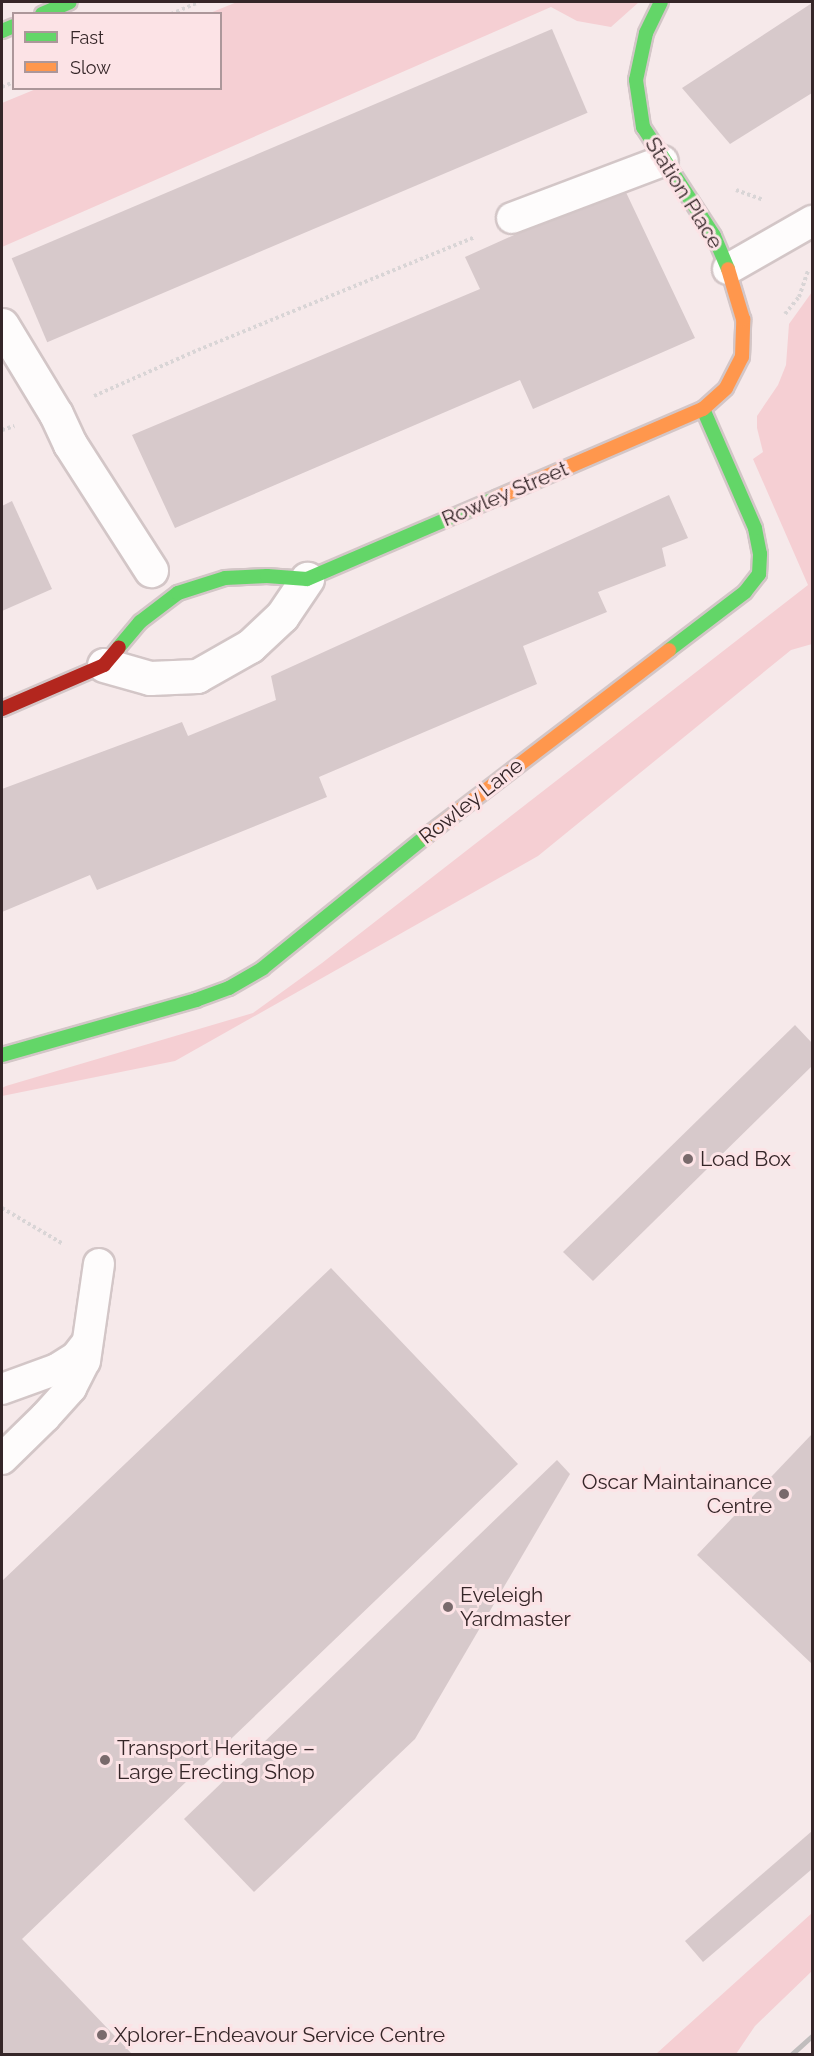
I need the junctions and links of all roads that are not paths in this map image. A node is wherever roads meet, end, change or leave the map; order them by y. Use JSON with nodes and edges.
{"nodes":[{"id":1,"x":70,"y":2,"type":"edge"},
{"id":2,"x":661,"y":2,"type":"edge"},
{"id":3,"x":47,"y":12,"type":"edge"},
{"id":4,"x":663,"y":161,"type":"junction"},
{"id":5,"x":512,"y":218,"type":"dead end"},
{"id":6,"x":813,"y":221,"type":"edge"},
{"id":7,"x":728,"y":269,"type":"junction"},
{"id":8,"x":2,"y":325,"type":"edge"},
{"id":9,"x":703,"y":410,"type":"junction"},
{"id":10,"x":151,"y":570,"type":"dead end"},
{"id":11,"x":307,"y":579,"type":"junction"},
{"id":12,"x":104,"y":665,"type":"junction"},
{"id":13,"x":2,"y":709,"type":"edge"},
{"id":14,"x":2,"y":1055,"type":"edge"},
{"id":15,"x":99,"y":1264,"type":"road end"},
{"id":16,"x":88,"y":1342,"type":"junction"},
{"id":17,"x":2,"y":1389,"type":"edge"},
{"id":18,"x":2,"y":1459,"type":"edge"}],
"edges":[{"from":1,"to":3,"type":"street"},
{"from":2,"to":4,"type":"street","name":"Station Place"},
{"from":4,"to":5,"type":"lane"},
{"from":4,"to":7,"type":"street","name":"Station Place"},
{"from":6,"to":7,"type":"lane"},
{"from":7,"to":9,"type":"street","name":"Station Place"},
{"from":8,"to":10,"type":"street"},
{"from":9,"to":11,"type":"street","name":"Rowley Street"},
{"from":9,"to":14,"type":"street","name":"Rowley Lane"},
{"from":11,"to":12,"type":"street","name":"Rowley Street"},
{"from":11,"to":12,"type":"street"},
{"from":12,"to":13,"type":"street","name":"Rowley Street"},
{"from":15,"to":16,"type":"lane"},
{"from":16,"to":17,"type":"lane"},
{"from":16,"to":18,"type":"lane"}]}
